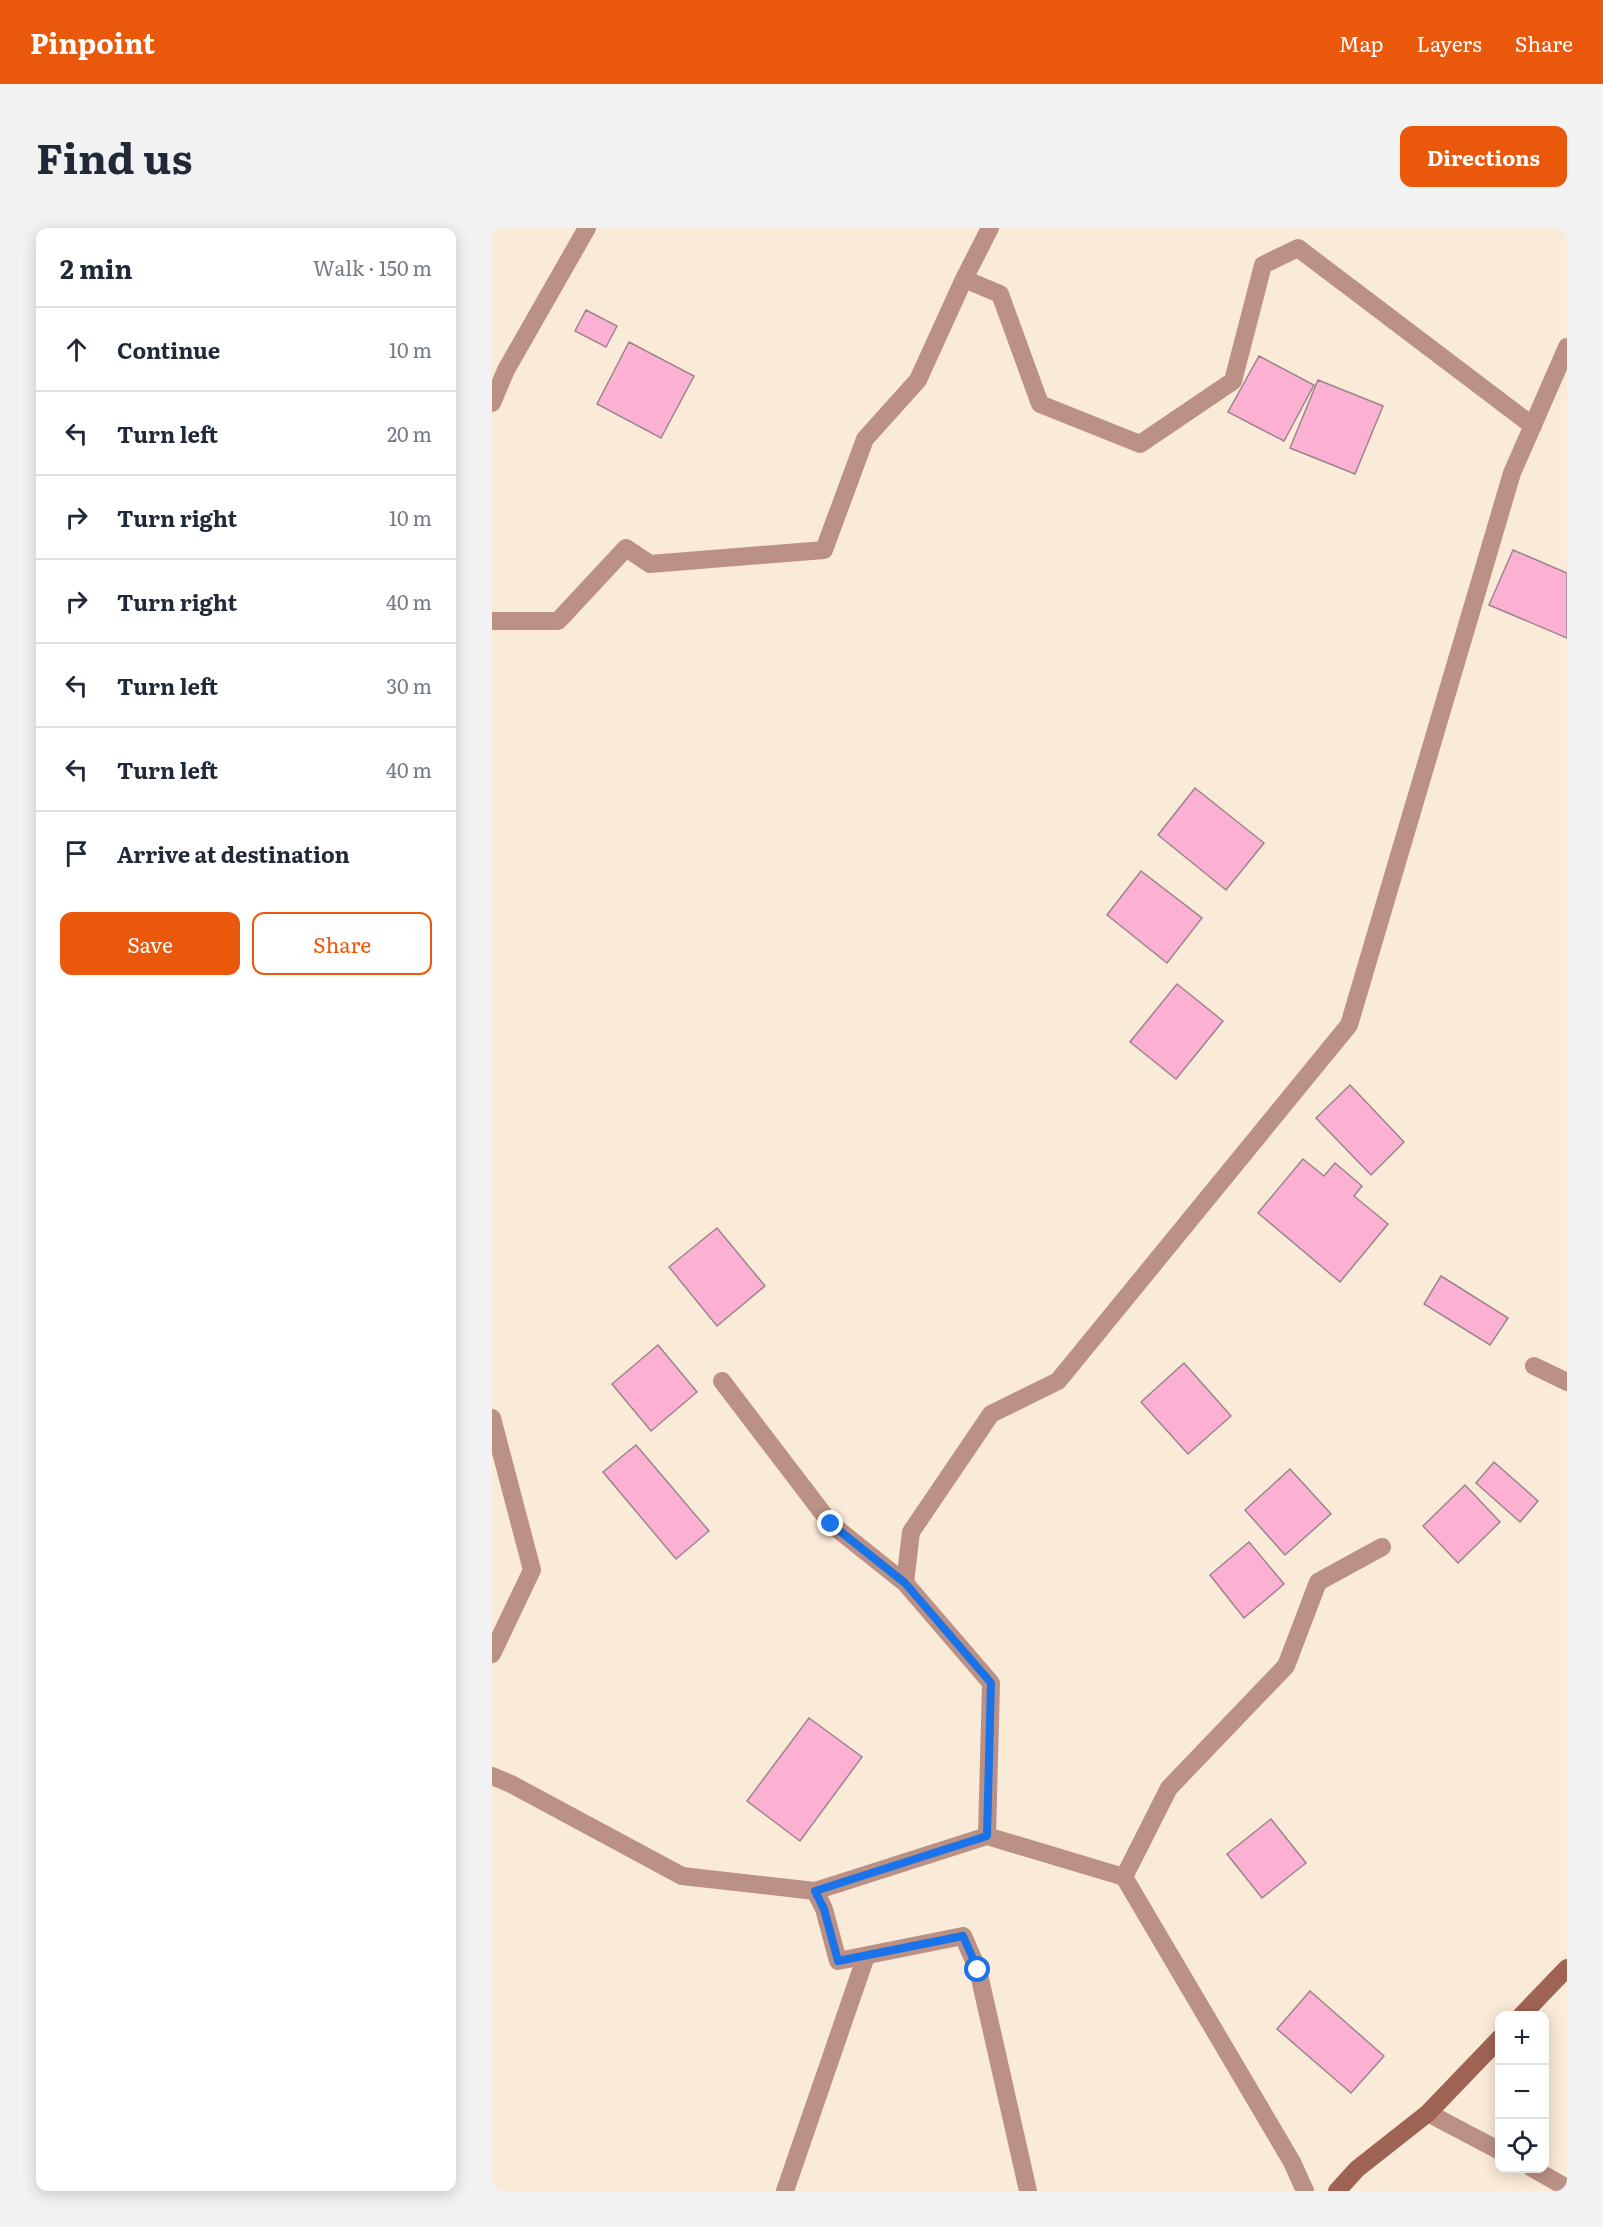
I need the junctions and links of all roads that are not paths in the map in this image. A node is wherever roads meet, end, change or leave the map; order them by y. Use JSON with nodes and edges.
{"nodes":[{"id":1,"x":587,"y":228,"type":"edge"},
{"id":2,"x":990,"y":228,"type":"edge"},
{"id":3,"x":964,"y":279,"type":"junction"},
{"id":4,"x":1567,"y":347,"type":"edge"},
{"id":5,"x":492,"y":403,"type":"edge"},
{"id":6,"x":1533,"y":426,"type":"junction"},
{"id":7,"x":492,"y":621,"type":"edge"},
{"id":8,"x":1534,"y":1366,"type":"dead end"},
{"id":9,"x":722,"y":1380,"type":"dead end"},
{"id":10,"x":1567,"y":1382,"type":"edge"},
{"id":11,"x":492,"y":1418,"type":"edge"},
{"id":12,"x":1382,"y":1547,"type":"dead end"},
{"id":13,"x":905,"y":1583,"type":"junction"},
{"id":14,"x":492,"y":1654,"type":"edge"},
{"id":15,"x":492,"y":1776,"type":"edge"},
{"id":16,"x":987,"y":1836,"type":"junction"},
{"id":17,"x":1124,"y":1877,"type":"junction"},
{"id":18,"x":815,"y":1891,"type":"junction"},
{"id":19,"x":866,"y":1956,"type":"junction"},
{"id":20,"x":1567,"y":1968,"type":"edge"},
{"id":21,"x":1526,"y":2011,"type":"edge"},
{"id":22,"x":1495,"y":2043,"type":"edge"},
{"id":23,"x":1428,"y":2113,"type":"junction"},
{"id":24,"x":1495,"y":2148,"type":"edge"},
{"id":25,"x":1539,"y":2173,"type":"edge"},
{"id":26,"x":1567,"y":2188,"type":"edge"},
{"id":27,"x":785,"y":2191,"type":"edge"},
{"id":28,"x":1028,"y":2191,"type":"edge"},
{"id":29,"x":1305,"y":2191,"type":"edge"},
{"id":30,"x":1337,"y":2191,"type":"edge"}],
"edges":[{"from":1,"to":5,"type":"street"},
{"from":2,"to":3,"type":"street"},
{"from":3,"to":6,"type":"street"},
{"from":3,"to":7,"type":"street"},
{"from":4,"to":6,"type":"street"},
{"from":6,"to":13,"type":"street"},
{"from":8,"to":10,"type":"street"},
{"from":9,"to":13,"type":"street"},
{"from":11,"to":14,"type":"street"},
{"from":12,"to":17,"type":"street"},
{"from":13,"to":16,"type":"street"},
{"from":15,"to":18,"type":"street"},
{"from":16,"to":17,"type":"street"},
{"from":16,"to":18,"type":"street"},
{"from":17,"to":29,"type":"street"},
{"from":18,"to":19,"type":"street"},
{"from":19,"to":27,"type":"street"},
{"from":19,"to":28,"type":"street"},
{"from":20,"to":21,"type":"street"},
{"from":22,"to":23,"type":"street"},
{"from":23,"to":24,"type":"street"},
{"from":23,"to":30,"type":"street"},
{"from":25,"to":26,"type":"street"}]}
